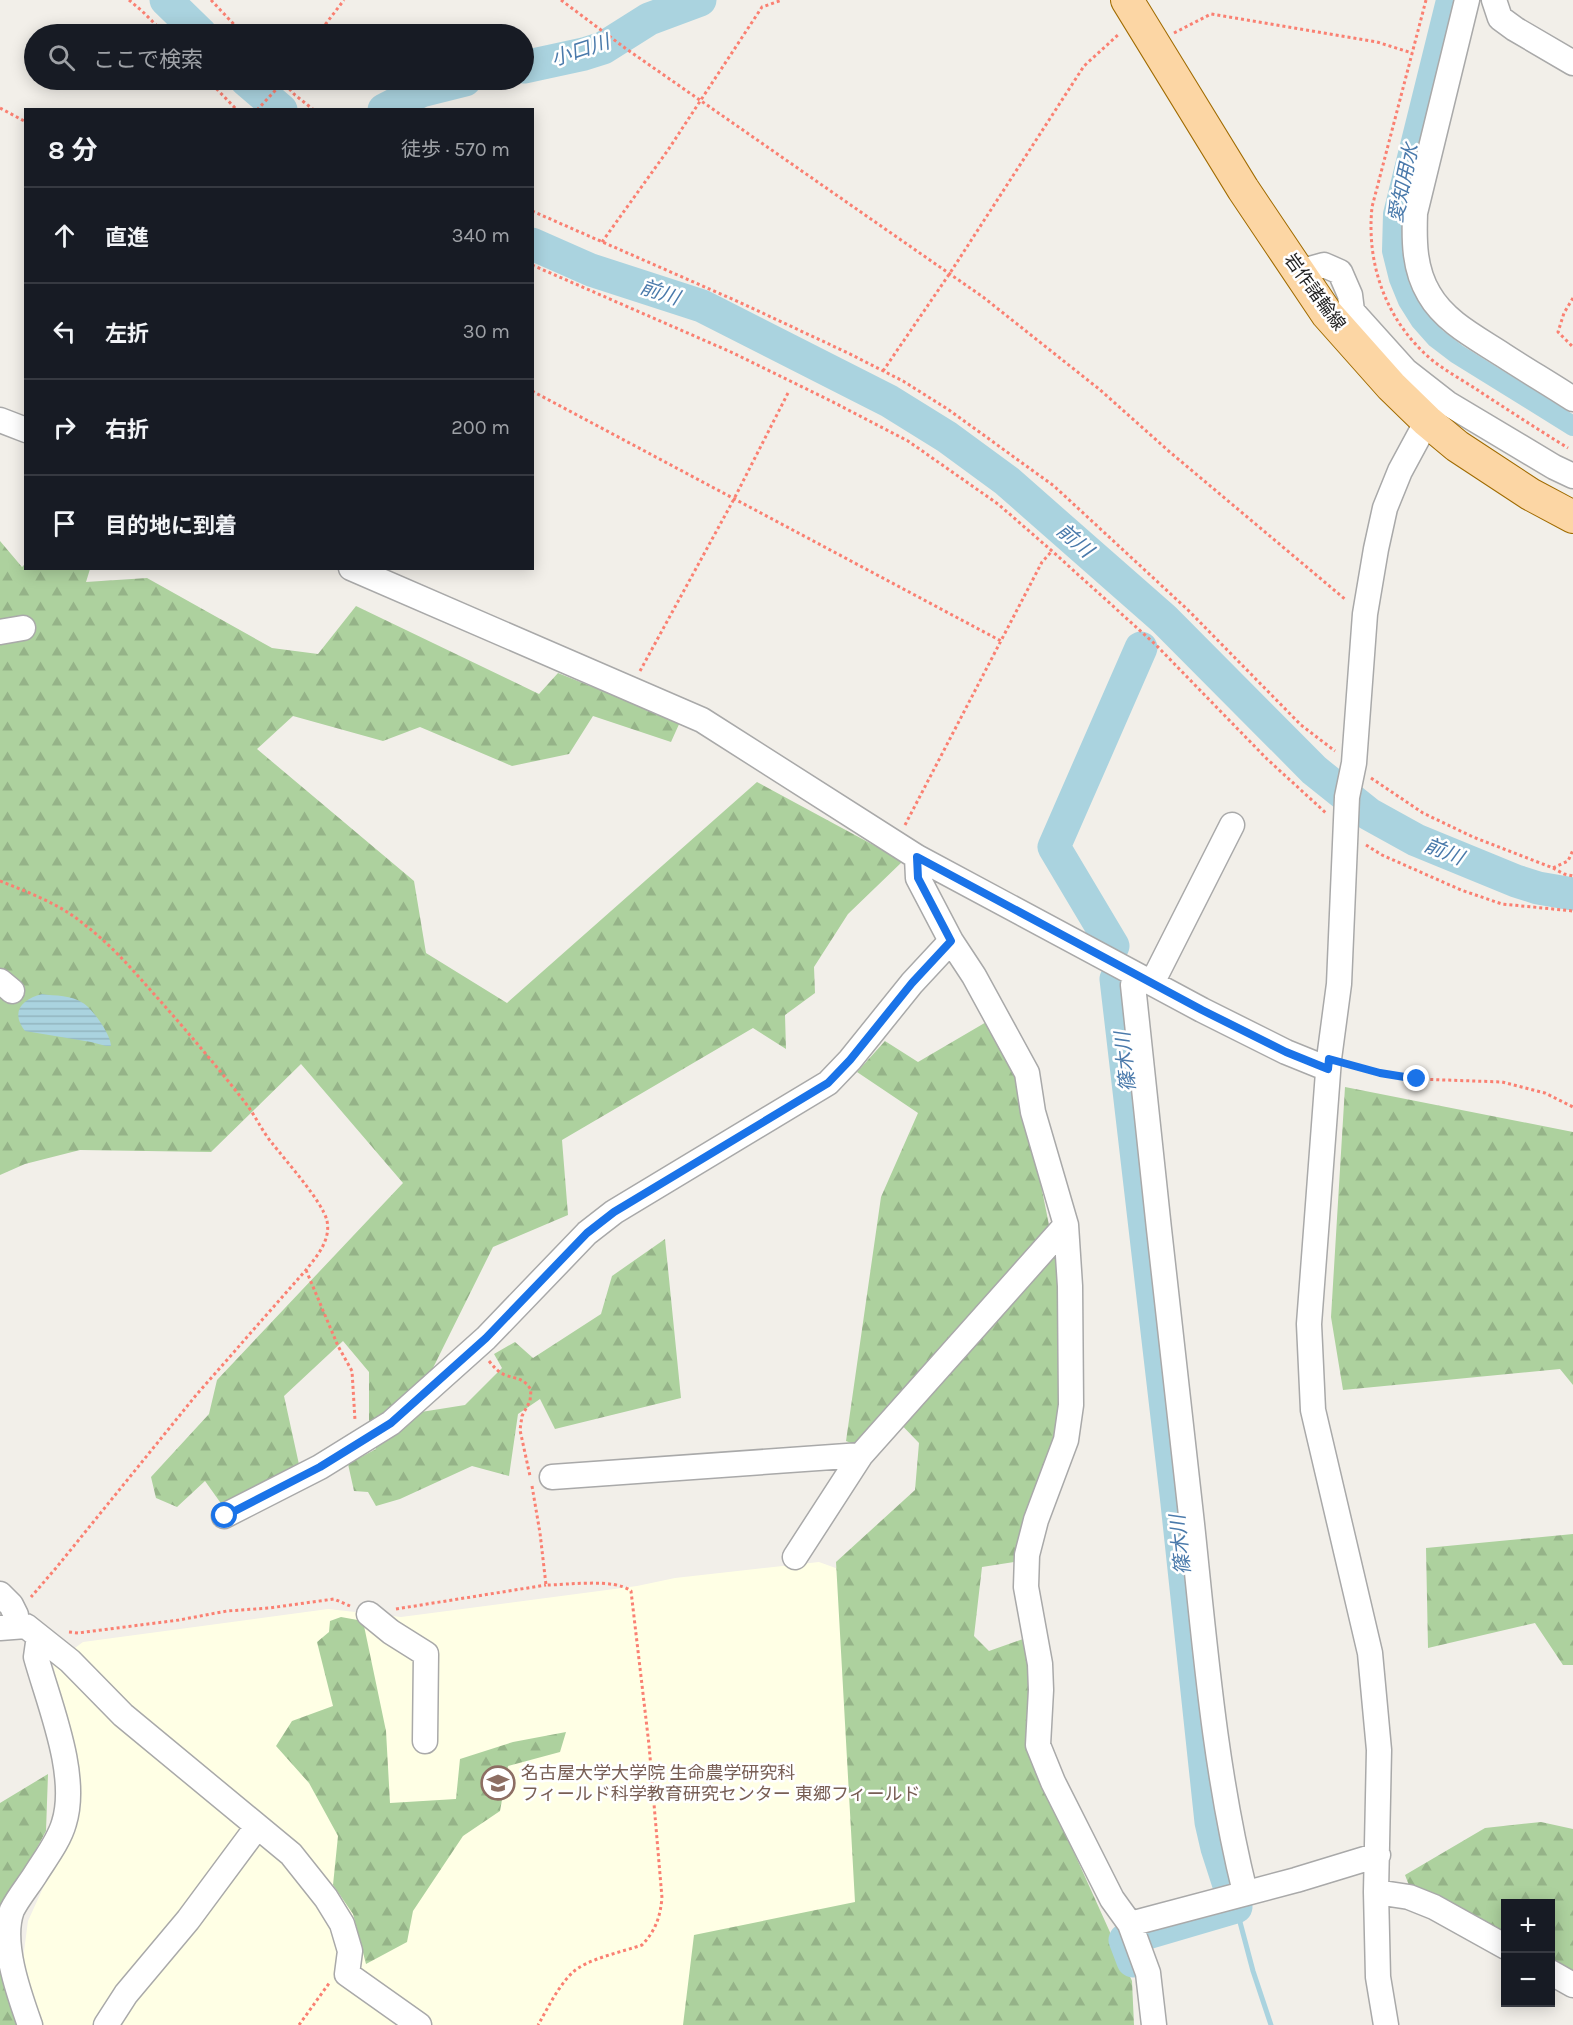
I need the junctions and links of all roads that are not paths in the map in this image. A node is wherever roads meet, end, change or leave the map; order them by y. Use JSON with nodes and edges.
{"nodes":[{"id":1,"x":1467,"y":0,"type":"edge"},
{"id":2,"x":1494,"y":0,"type":"edge"},
{"id":3,"x":1132,"y":8,"type":"edge"},
{"id":4,"x":1573,"y":63,"type":"edge"},
{"id":5,"x":1299,"y":272,"type":"junction"},
{"id":6,"x":1573,"y":399,"type":"edge"},
{"id":7,"x":0,"y":420,"type":"edge"},
{"id":8,"x":1427,"y":421,"type":"junction"},
{"id":9,"x":24,"y":429,"type":"edge"},
{"id":10,"x":1573,"y":476,"type":"edge"},
{"id":11,"x":1573,"y":517,"type":"edge"},
{"id":12,"x":356,"y":570,"type":"edge"},
{"id":13,"x":1232,"y":825,"type":"dead end"},
{"id":14,"x":917,"y":857,"type":"junction"},
{"id":15,"x":951,"y":941,"type":"junction"},
{"id":16,"x":1143,"y":978,"type":"junction"},
{"id":17,"x":1329,"y":1064,"type":"junction"},
{"id":18,"x":1066,"y":1225,"type":"junction"},
{"id":19,"x":861,"y":1455,"type":"junction"},
{"id":20,"x":552,"y":1477,"type":"dead end"},
{"id":21,"x":225,"y":1516,"type":"dead end"},
{"id":22,"x":795,"y":1557,"type":"dead end"},
{"id":23,"x":0,"y":1594,"type":"edge"},
{"id":24,"x":369,"y":1614,"type":"road end"},
{"id":25,"x":8,"y":1622,"type":"edge"},
{"id":26,"x":38,"y":1643,"type":"dead end"},
{"id":27,"x":425,"y":1741,"type":"dead end"},
{"id":28,"x":257,"y":1827,"type":"junction"},
{"id":29,"x":1378,"y":1855,"type":"junction"},
{"id":30,"x":1245,"y":1892,"type":"junction"},
{"id":31,"x":1376,"y":1892,"type":"junction"},
{"id":32,"x":1130,"y":1924,"type":"junction"},
{"id":33,"x":1501,"y":1944,"type":"edge"},
{"id":34,"x":1555,"y":1974,"type":"edge"},
{"id":35,"x":1573,"y":1985,"type":"edge"},
{"id":36,"x":30,"y":2025,"type":"edge"},
{"id":37,"x":106,"y":2025,"type":"edge"},
{"id":38,"x":419,"y":2025,"type":"edge"},
{"id":39,"x":1154,"y":2025,"type":"edge"},
{"id":40,"x":1386,"y":2025,"type":"edge"}],
"edges":[{"from":1,"to":6,"type":"street"},
{"from":2,"to":4,"type":"street"},
{"from":3,"to":5,"type":"main road","name":"岩作諸輪線"},
{"from":5,"to":8,"type":"main road","name":"岩作諸輪線"},
{"from":5,"to":10,"type":"street"},
{"from":7,"to":9,"type":"street"},
{"from":8,"to":11,"type":"main road","name":"岩作諸輪線"},
{"from":8,"to":17,"type":"street"},
{"from":12,"to":14,"type":"street"},
{"from":13,"to":16,"type":"street"},
{"from":14,"to":15,"type":"street"},
{"from":14,"to":16,"type":"street"},
{"from":15,"to":18,"type":"street"},
{"from":15,"to":21,"type":"street"},
{"from":16,"to":17,"type":"street"},
{"from":16,"to":30,"type":"street"},
{"from":17,"to":29,"type":"street"},
{"from":18,"to":19,"type":"street"},
{"from":18,"to":32,"type":"street"},
{"from":19,"to":20,"type":"street"},
{"from":19,"to":22,"type":"street"},
{"from":23,"to":25,"type":"street"},
{"from":24,"to":27,"type":"street"},
{"from":25,"to":28,"type":"street"},
{"from":26,"to":36,"type":"street"},
{"from":28,"to":37,"type":"street"},
{"from":28,"to":38,"type":"street"},
{"from":29,"to":30,"type":"street"},
{"from":29,"to":31,"type":"street"},
{"from":30,"to":32,"type":"street"},
{"from":31,"to":33,"type":"street"},
{"from":31,"to":40,"type":"street"},
{"from":32,"to":39,"type":"street"},
{"from":34,"to":35,"type":"street"}]}
